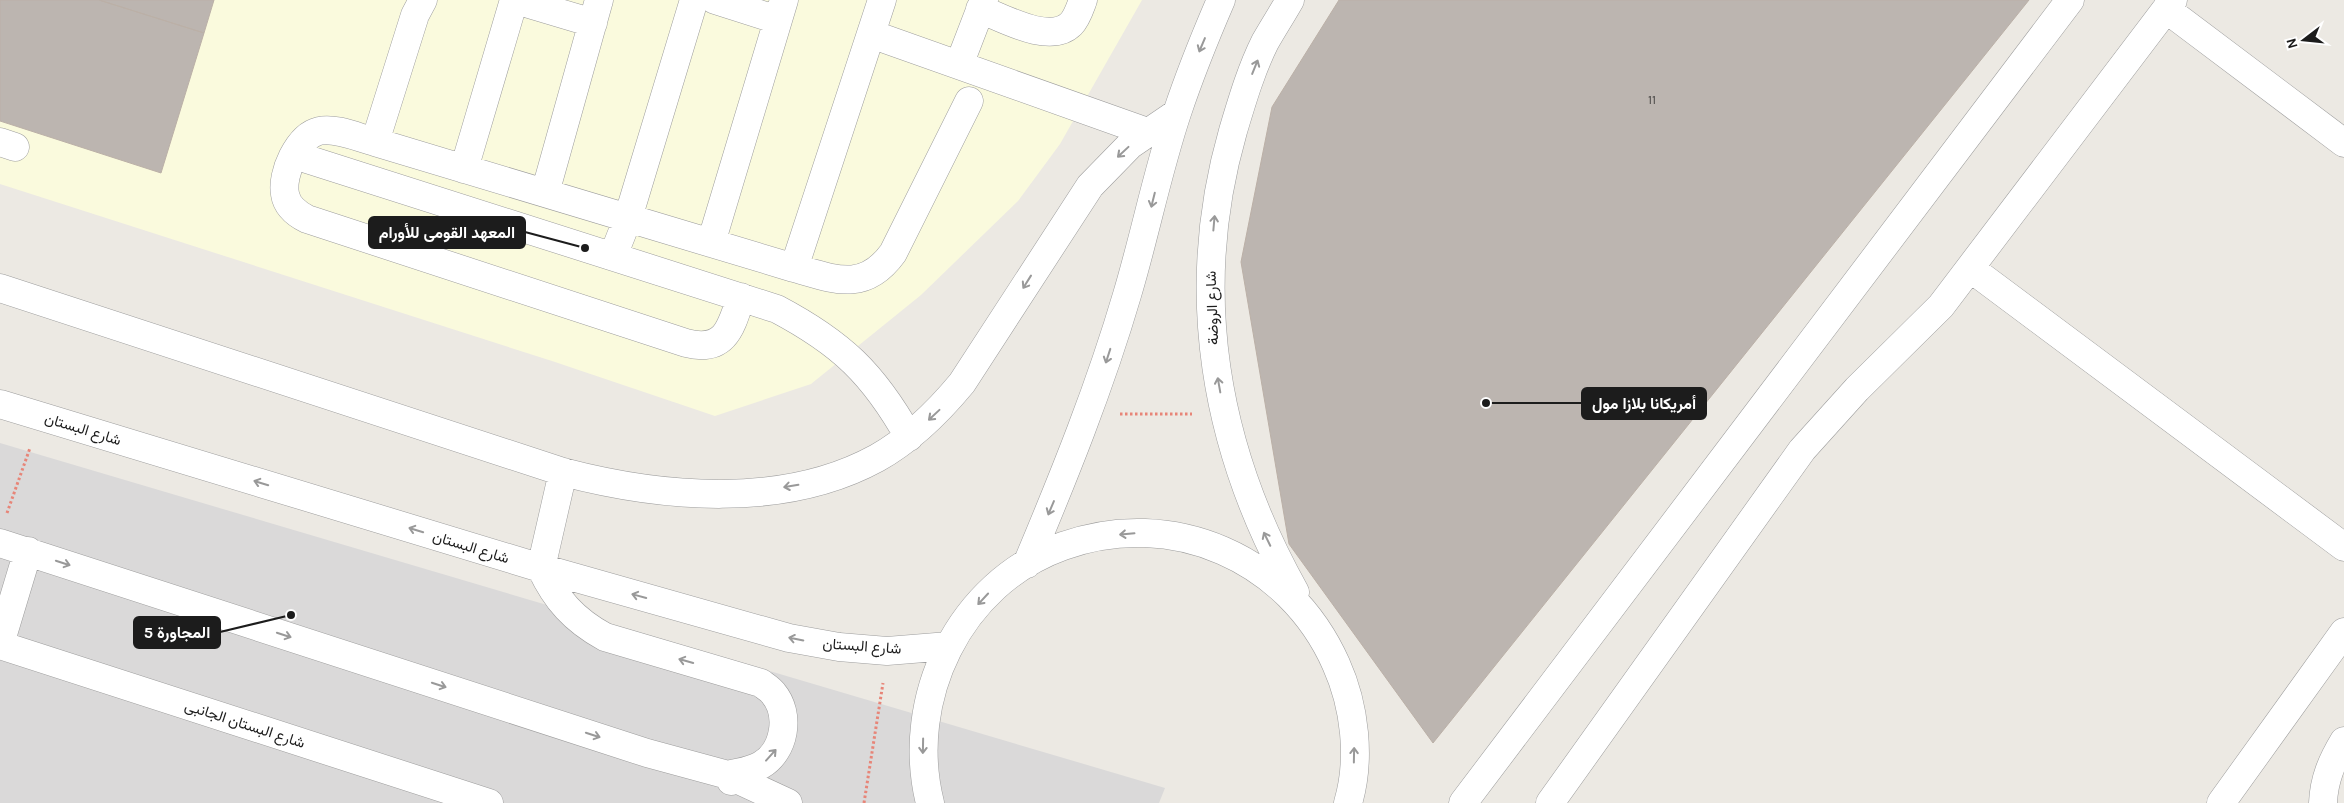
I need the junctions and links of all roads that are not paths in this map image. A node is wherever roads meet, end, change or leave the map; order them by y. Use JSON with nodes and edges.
{"nodes":[{"id":1,"x":423,"y":0,"type":"edge"},
{"id":2,"x":515,"y":0,"type":"edge"},
{"id":3,"x":694,"y":0,"type":"edge"},
{"id":4,"x":715,"y":0,"type":"edge"},
{"id":5,"x":882,"y":0,"type":"edge"},
{"id":6,"x":1083,"y":0,"type":"edge"},
{"id":7,"x":1220,"y":0,"type":"edge"},
{"id":8,"x":1290,"y":0,"type":"edge"},
{"id":9,"x":2070,"y":0,"type":"edge"},
{"id":10,"x":982,"y":5,"type":"edge"},
{"id":11,"x":2170,"y":5,"type":"edge"},
{"id":12,"x":781,"y":10,"type":"edge"},
{"id":13,"x":596,"y":11,"type":"edge"},
{"id":14,"x":871,"y":34,"type":"junction"},
{"id":15,"x":959,"y":65,"type":"junction"},
{"id":16,"x":969,"y":101,"type":"dead end"},
{"id":17,"x":1177,"y":114,"type":"junction"},
{"id":18,"x":1147,"y":132,"type":"junction"},
{"id":19,"x":375,"y":142,"type":"junction"},
{"id":20,"x":2344,"y":143,"type":"edge"},
{"id":21,"x":294,"y":155,"type":"junction"},
{"id":22,"x":464,"y":169,"type":"junction"},
{"id":23,"x":544,"y":193,"type":"junction"},
{"id":24,"x":572,"y":201,"type":"junction"},
{"id":25,"x":628,"y":218,"type":"junction"},
{"id":26,"x":558,"y":239,"type":"junction"},
{"id":27,"x":711,"y":243,"type":"junction"},
{"id":28,"x":613,"y":256,"type":"junction"},
{"id":29,"x":794,"y":268,"type":"junction"},
{"id":30,"x":1970,"y":268,"type":"junction"},
{"id":31,"x":0,"y":288,"type":"edge"},
{"id":32,"x":741,"y":297,"type":"junction"},
{"id":33,"x":0,"y":404,"type":"edge"},
{"id":34,"x":909,"y":436,"type":"junction"},
{"id":35,"x":563,"y":472,"type":"junction"},
{"id":36,"x":0,"y":543,"type":"edge"},
{"id":37,"x":2344,"y":547,"type":"edge"},
{"id":38,"x":28,"y":551,"type":"junction"},
{"id":39,"x":1027,"y":564,"type":"junction"},
{"id":40,"x":541,"y":568,"type":"junction"},
{"id":41,"x":1306,"y":613,"type":"junction"},
{"id":42,"x":2344,"y":632,"type":"edge"},
{"id":43,"x":0,"y":645,"type":"edge"},
{"id":44,"x":949,"y":646,"type":"junction"},
{"id":45,"x":2344,"y":741,"type":"edge"},
{"id":46,"x":728,"y":775,"type":"junction"},
{"id":47,"x":1354,"y":801,"type":"edge"},
{"id":48,"x":489,"y":803,"type":"edge"},
{"id":49,"x":746,"y":803,"type":"edge"},
{"id":50,"x":788,"y":803,"type":"edge"},
{"id":51,"x":930,"y":803,"type":"edge"},
{"id":52,"x":1463,"y":803,"type":"edge"},
{"id":53,"x":1550,"y":803,"type":"edge"},
{"id":54,"x":2221,"y":803,"type":"edge"},
{"id":55,"x":2323,"y":803,"type":"edge"}],
"edges":[{"from":1,"to":19,"type":"street"},
{"from":2,"to":13,"type":"street"},
{"from":2,"to":22,"type":"street"},
{"from":3,"to":25,"type":"street"},
{"from":4,"to":12,"type":"street"},
{"from":5,"to":14,"type":"street"},
{"from":6,"to":10,"type":"street"},
{"from":7,"to":17,"type":"street","one_way":true},
{"from":41,"to":8,"type":"street","name":"شارع الروضة","one_way":true},
{"from":9,"to":52,"type":"street"},
{"from":10,"to":15,"type":"street"},
{"from":11,"to":20,"type":"street"},
{"from":11,"to":30,"type":"street"},
{"from":12,"to":27,"type":"street"},
{"from":13,"to":23,"type":"street"},
{"from":14,"to":15,"type":"street"},
{"from":14,"to":29,"type":"street"},
{"from":15,"to":18,"type":"street"},
{"from":16,"to":29,"type":"street"},
{"from":17,"to":18,"type":"street"},
{"from":17,"to":39,"type":"street","one_way":true},
{"from":18,"to":34,"type":"street","one_way":true},
{"from":19,"to":21,"type":"street"},
{"from":19,"to":22,"type":"street"},
{"from":21,"to":26,"type":"street"},
{"from":21,"to":32,"type":"street"},
{"from":22,"to":23,"type":"street"},
{"from":23,"to":24,"type":"street"},
{"from":24,"to":25,"type":"street"},
{"from":24,"to":26,"type":"street"},
{"from":25,"to":27,"type":"street"},
{"from":25,"to":28,"type":"street"},
{"from":26,"to":28,"type":"street"},
{"from":27,"to":29,"type":"street"},
{"from":28,"to":32,"type":"street"},
{"from":30,"to":37,"type":"street"},
{"from":30,"to":53,"type":"street"},
{"from":31,"to":35,"type":"street"},
{"from":32,"to":34,"type":"street"},
{"from":40,"to":33,"type":"street","name":"شارع البستان","one_way":true},
{"from":34,"to":35,"type":"street","one_way":true},
{"from":35,"to":40,"type":"street"},
{"from":36,"to":38,"type":"street"},
{"from":38,"to":43,"type":"street"},
{"from":38,"to":46,"type":"street","one_way":true},
{"from":41,"to":39,"type":"street","one_way":true},
{"from":39,"to":44,"type":"street","one_way":true},
{"from":44,"to":40,"type":"street","name":"شارع البستان","one_way":true},
{"from":46,"to":40,"type":"street","one_way":true},
{"from":47,"to":41,"type":"street","one_way":true},
{"from":42,"to":54,"type":"street"},
{"from":43,"to":48,"type":"street","name":"شارع البستان الجانبى"},
{"from":44,"to":51,"type":"street","one_way":true},
{"from":45,"to":55,"type":"street"},
{"from":46,"to":49,"type":"street"},
{"from":46,"to":50,"type":"street"}]}
